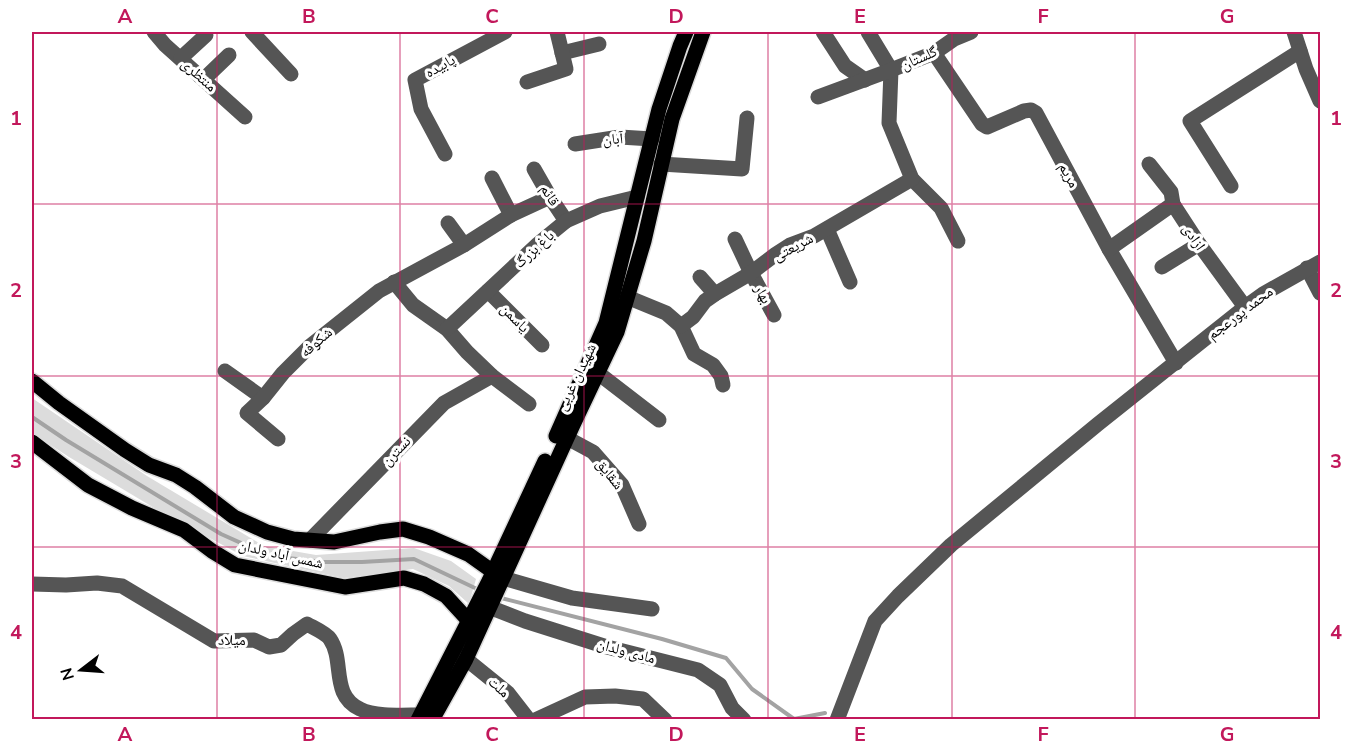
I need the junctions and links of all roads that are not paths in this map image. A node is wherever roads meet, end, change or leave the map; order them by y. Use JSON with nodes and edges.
{"nodes":[{"id":1,"x":154,"y":32,"type":"edge"},
{"id":2,"x":252,"y":32,"type":"edge"},
{"id":3,"x":557,"y":32,"type":"edge"},
{"id":4,"x":686,"y":32,"type":"edge"},
{"id":5,"x":703,"y":32,"type":"edge"},
{"id":6,"x":823,"y":32,"type":"edge"},
{"id":7,"x":868,"y":32,"type":"edge"},
{"id":8,"x":971,"y":32,"type":"edge"},
{"id":9,"x":1294,"y":32,"type":"edge"},
{"id":10,"x":494,"y":34,"type":"edge"},
{"id":11,"x":206,"y":35,"type":"dead end"},
{"id":12,"x":952,"y":35,"type":"edge"},
{"id":13,"x":599,"y":44,"type":"dead end"},
{"id":14,"x":1300,"y":51,"type":"junction"},
{"id":15,"x":934,"y":52,"type":"junction"},
{"id":16,"x":562,"y":53,"type":"junction"},
{"id":17,"x":229,"y":55,"type":"dead end"},
{"id":18,"x":181,"y":58,"type":"junction"},
{"id":19,"x":891,"y":70,"type":"junction"},
{"id":20,"x":291,"y":74,"type":"dead end"},
{"id":21,"x":204,"y":79,"type":"junction"},
{"id":22,"x":865,"y":80,"type":"junction"},
{"id":23,"x":527,"y":82,"type":"dead end"},
{"id":24,"x":818,"y":97,"type":"dead end"},
{"id":25,"x":1320,"y":101,"type":"edge"},
{"id":26,"x":245,"y":117,"type":"dead end"},
{"id":27,"x":747,"y":118,"type":"dead end"},
{"id":28,"x":652,"y":139,"type":"junction"},
{"id":29,"x":575,"y":144,"type":"dead end"},
{"id":30,"x":445,"y":154,"type":"dead end"},
{"id":31,"x":661,"y":164,"type":"junction"},
{"id":32,"x":1149,"y":164,"type":"dead end"},
{"id":33,"x":534,"y":169,"type":"dead end"},
{"id":34,"x":492,"y":178,"type":"dead end"},
{"id":35,"x":912,"y":179,"type":"junction"},
{"id":36,"x":1232,"y":186,"type":"dead end"},
{"id":37,"x":550,"y":197,"type":"junction"},
{"id":38,"x":637,"y":197,"type":"junction"},
{"id":39,"x":1173,"y":204,"type":"junction"},
{"id":40,"x":511,"y":215,"type":"junction"},
{"id":41,"x":566,"y":221,"type":"junction"},
{"id":42,"x":448,"y":223,"type":"dead end"},
{"id":43,"x":827,"y":229,"type":"junction"},
{"id":44,"x":735,"y":239,"type":"dead end"},
{"id":45,"x":958,"y":241,"type":"dead end"},
{"id":46,"x":1199,"y":244,"type":"junction"},
{"id":47,"x":464,"y":245,"type":"junction"},
{"id":48,"x":1109,"y":249,"type":"junction"},
{"id":49,"x":1314,"y":265,"type":"edge"},
{"id":50,"x":1162,"y":267,"type":"dead end"},
{"id":51,"x":751,"y":273,"type":"junction"},
{"id":52,"x":700,"y":277,"type":"dead end"},
{"id":53,"x":394,"y":282,"type":"junction"},
{"id":54,"x":850,"y":282,"type":"dead end"},
{"id":55,"x":488,"y":291,"type":"junction"},
{"id":56,"x":1320,"y":293,"type":"edge"},
{"id":57,"x":715,"y":294,"type":"junction"},
{"id":58,"x":627,"y":297,"type":"junction"},
{"id":59,"x":1245,"y":307,"type":"junction"},
{"id":60,"x":774,"y":315,"type":"dead end"},
{"id":61,"x":681,"y":326,"type":"junction"},
{"id":62,"x":447,"y":329,"type":"junction"},
{"id":63,"x":542,"y":345,"type":"dead end"},
{"id":64,"x":1176,"y":363,"type":"junction"},
{"id":65,"x":225,"y":371,"type":"dead end"},
{"id":66,"x":598,"y":373,"type":"junction"},
{"id":67,"x":492,"y":376,"type":"junction"},
{"id":68,"x":32,"y":381,"type":"edge"},
{"id":69,"x":723,"y":385,"type":"dead end"},
{"id":70,"x":263,"y":398,"type":"junction"},
{"id":71,"x":529,"y":404,"type":"dead end"},
{"id":72,"x":659,"y":420,"type":"dead end"},
{"id":73,"x":567,"y":438,"type":"junction"},
{"id":74,"x":278,"y":439,"type":"dead end"},
{"id":75,"x":32,"y":442,"type":"edge"},
{"id":76,"x":639,"y":524,"type":"dead end"},
{"id":77,"x":310,"y":540,"type":"junction"},
{"id":78,"x":498,"y":575,"type":"junction"},
{"id":79,"x":32,"y":584,"type":"edge"},
{"id":80,"x":489,"y":608,"type":"junction"},
{"id":81,"x":652,"y":609,"type":"dead end"},
{"id":82,"x":468,"y":620,"type":"junction"},
{"id":83,"x":459,"y":655,"type":"junction"},
{"id":84,"x":423,"y":718,"type":"edge"},
{"id":85,"x":529,"y":720,"type":"edge"},
{"id":86,"x":535,"y":720,"type":"edge"},
{"id":87,"x":665,"y":720,"type":"edge"},
{"id":88,"x":744,"y":720,"type":"edge"},
{"id":89,"x":837,"y":720,"type":"edge"}],
"edges":[{"from":1,"to":18,"type":"street","name":"منتظری"},
{"from":2,"to":20,"type":"street"},
{"from":3,"to":16,"type":"street"},
{"from":4,"to":28,"type":"main road","name":"شهیدان غربی"},
{"from":5,"to":31,"type":"main road","name":"شهیدان غربی"},
{"from":6,"to":22,"type":"street"},
{"from":7,"to":19,"type":"street"},
{"from":8,"to":12,"type":"street","name":"گلستان"},
{"from":9,"to":14,"type":"street"},
{"from":10,"to":30,"type":"street","name":"پابیده"},
{"from":11,"to":18,"type":"street"},
{"from":12,"to":15,"type":"street","name":"گلستان"},
{"from":13,"to":16,"type":"street"},
{"from":14,"to":25,"type":"street"},
{"from":14,"to":36,"type":"street"},
{"from":15,"to":19,"type":"street","name":"گلستان"},
{"from":15,"to":48,"type":"street","name":"مریم"},
{"from":16,"to":23,"type":"street"},
{"from":17,"to":21,"type":"street"},
{"from":18,"to":21,"type":"street","name":"منتظری"},
{"from":19,"to":22,"type":"street","name":"گلستان"},
{"from":19,"to":35,"type":"street"},
{"from":21,"to":26,"type":"street","name":"منتظری"},
{"from":22,"to":24,"type":"street","name":"گلستان"},
{"from":27,"to":31,"type":"street"},
{"from":28,"to":29,"type":"street","name":"آبان"},
{"from":28,"to":38,"type":"main road","name":"شهیدان غربی"},
{"from":31,"to":58,"type":"main road","name":"شهیدان غربی"},
{"from":32,"to":39,"type":"street","name":"ازادی"},
{"from":33,"to":37,"type":"street","name":"قائم"},
{"from":34,"to":40,"type":"street"},
{"from":35,"to":43,"type":"street","name":"شریعتی"},
{"from":35,"to":45,"type":"street"},
{"from":37,"to":40,"type":"street","name":"شکوفه"},
{"from":37,"to":41,"type":"street","name":"قائم"},
{"from":38,"to":41,"type":"street","name":"باغ بزرگ"},
{"from":38,"to":78,"type":"main road","name":"شهیدان غربی"},
{"from":39,"to":46,"type":"street","name":"ازادی"},
{"from":39,"to":48,"type":"street"},
{"from":40,"to":47,"type":"street","name":"شکوفه"},
{"from":41,"to":55,"type":"street","name":"باغ بزرگ"},
{"from":42,"to":47,"type":"street"},
{"from":43,"to":51,"type":"street","name":"شریعتی"},
{"from":43,"to":54,"type":"street"},
{"from":44,"to":51,"type":"street","name":"بهار"},
{"from":46,"to":50,"type":"street"},
{"from":46,"to":59,"type":"street","name":"ازادی"},
{"from":47,"to":53,"type":"street","name":"شکوفه"},
{"from":48,"to":64,"type":"street","name":"مریم"},
{"from":49,"to":56,"type":"street","name":"محمد پورعجم"},
{"from":49,"to":59,"type":"street","name":"محمد پورعجم"},
{"from":51,"to":57,"type":"street","name":"شریعتی"},
{"from":51,"to":60,"type":"street","name":"بهار"},
{"from":52,"to":57,"type":"street"},
{"from":53,"to":62,"type":"street"},
{"from":53,"to":70,"type":"street","name":"شکوفه"},
{"from":55,"to":62,"type":"street","name":"باغ بزرگ"},
{"from":55,"to":63,"type":"street","name":"یاسمن"},
{"from":57,"to":61,"type":"street","name":"شریعتی"},
{"from":58,"to":61,"type":"street"},
{"from":58,"to":66,"type":"main road","name":"شهیدان غربی"},
{"from":59,"to":64,"type":"street","name":"محمد پورعجم"},
{"from":61,"to":69,"type":"street"},
{"from":62,"to":67,"type":"street"},
{"from":64,"to":89,"type":"street","name":"محمد پورعجم"},
{"from":65,"to":70,"type":"street"},
{"from":66,"to":72,"type":"street"},
{"from":66,"to":73,"type":"main road","name":"شهیدان غربی"},
{"from":67,"to":71,"type":"street"},
{"from":67,"to":77,"type":"street","name":"نسترن"},
{"from":68,"to":77,"type":"main road"},
{"from":70,"to":74,"type":"street","name":"شکوفه"},
{"from":73,"to":76,"type":"street","name":"شقایق"},
{"from":73,"to":78,"type":"main road","name":"شهیدان غربی"},
{"from":75,"to":82,"type":"main road","name":"شمس آباد ولدان"},
{"from":77,"to":78,"type":"main road"},
{"from":78,"to":80,"type":"main road","name":"شهیدان غربی"},
{"from":78,"to":81,"type":"street"},
{"from":78,"to":82,"type":"main road","name":"شهیدان غربی"},
{"from":79,"to":84,"type":"street","name":"میلاد"},
{"from":80,"to":83,"type":"main road","name":"شهیدان غربی"},
{"from":80,"to":88,"type":"street","name":"مادی ولدان"},
{"from":82,"to":83,"type":"main road","name":"شهیدان غربی"},
{"from":83,"to":84,"type":"main road","name":"شهیدان غربی"},
{"from":83,"to":85,"type":"street","name":"ملت"},
{"from":86,"to":87,"type":"street"}]}
